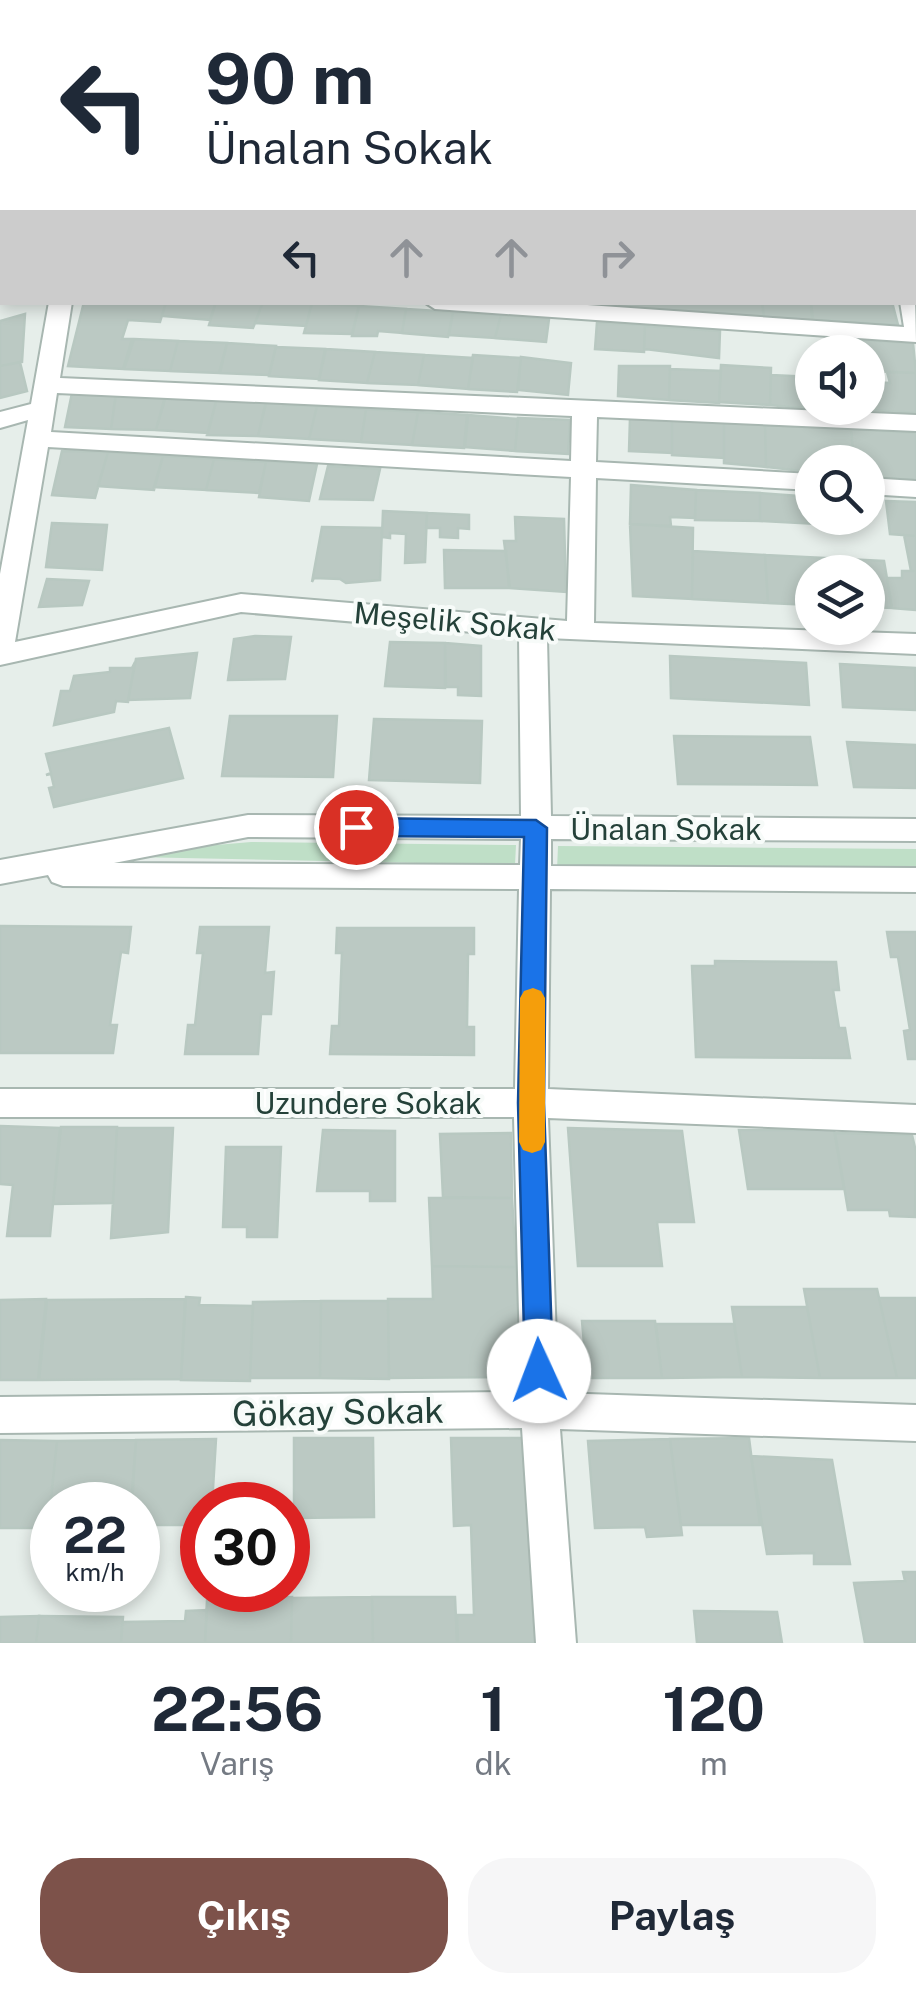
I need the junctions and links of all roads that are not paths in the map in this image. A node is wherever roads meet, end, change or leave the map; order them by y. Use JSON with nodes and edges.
{"nodes":[{"id":1,"x":60,"y":305,"type":"edge"},
{"id":2,"x":479,"y":305,"type":"edge"},
{"id":3,"x":916,"y":335,"type":"edge"},
{"id":4,"x":45,"y":396,"type":"junction"},
{"id":5,"x":585,"y":408,"type":"junction"},
{"id":6,"x":0,"y":420,"type":"edge"},
{"id":7,"x":916,"y":424,"type":"edge"},
{"id":8,"x":38,"y":438,"type":"junction"},
{"id":9,"x":582,"y":468,"type":"junction"},
{"id":10,"x":795,"y":481,"type":"edge"},
{"id":11,"x":885,"y":487,"type":"edge"},
{"id":12,"x":916,"y":489,"type":"edge"},
{"id":13,"x":534,"y":628,"type":"junction"},
{"id":14,"x":580,"y":632,"type":"junction"},
{"id":15,"x":916,"y":644,"type":"edge"},
{"id":16,"x":0,"y":652,"type":"edge"},
{"id":17,"x":536,"y":828,"type":"junction"},
{"id":18,"x":916,"y":830,"type":"edge"},
{"id":19,"x":0,"y":873,"type":"edge"},
{"id":20,"x":535,"y":878,"type":"junction"},
{"id":21,"x":916,"y":880,"type":"edge"},
{"id":22,"x":0,"y":1103,"type":"edge"},
{"id":23,"x":531,"y":1103,"type":"junction"},
{"id":24,"x":916,"y":1119,"type":"edge"},
{"id":25,"x":540,"y":1410,"type":"junction"},
{"id":26,"x":0,"y":1415,"type":"edge"},
{"id":27,"x":916,"y":1424,"type":"edge"},
{"id":28,"x":556,"y":1643,"type":"edge"}],
"edges":[{"from":1,"to":4,"type":"street"},
{"from":2,"to":3,"type":"street"},
{"from":4,"to":5,"type":"street"},
{"from":4,"to":6,"type":"street"},
{"from":4,"to":8,"type":"street"},
{"from":5,"to":7,"type":"street"},
{"from":5,"to":9,"type":"street"},
{"from":8,"to":9,"type":"street"},
{"from":8,"to":16,"type":"street"},
{"from":9,"to":10,"type":"street"},
{"from":9,"to":14,"type":"street"},
{"from":11,"to":12,"type":"street"},
{"from":13,"to":14,"type":"street","name":"Meşelik Sokak"},
{"from":13,"to":16,"type":"street","name":"Meşelik Sokak"},
{"from":13,"to":17,"type":"street"},
{"from":14,"to":15,"type":"street","name":"Meşelik Sokak"},
{"from":17,"to":18,"type":"street","name":"Ünalan Sokak"},
{"from":17,"to":19,"type":"street","name":"Ünalan Sokak"},
{"from":17,"to":20,"type":"street"},
{"from":19,"to":20,"type":"street","name":"Ünalan Sokak"},
{"from":20,"to":21,"type":"street","name":"Ünalan Sokak"},
{"from":20,"to":23,"type":"street"},
{"from":22,"to":23,"type":"street","name":"Uzundere Sokak"},
{"from":23,"to":24,"type":"street","name":"Uzundere Sokak"},
{"from":23,"to":25,"type":"street"},
{"from":25,"to":26,"type":"street","name":"Gökay Sokak"},
{"from":25,"to":27,"type":"street","name":"Gökay Sokak"},
{"from":25,"to":28,"type":"street"}]}
